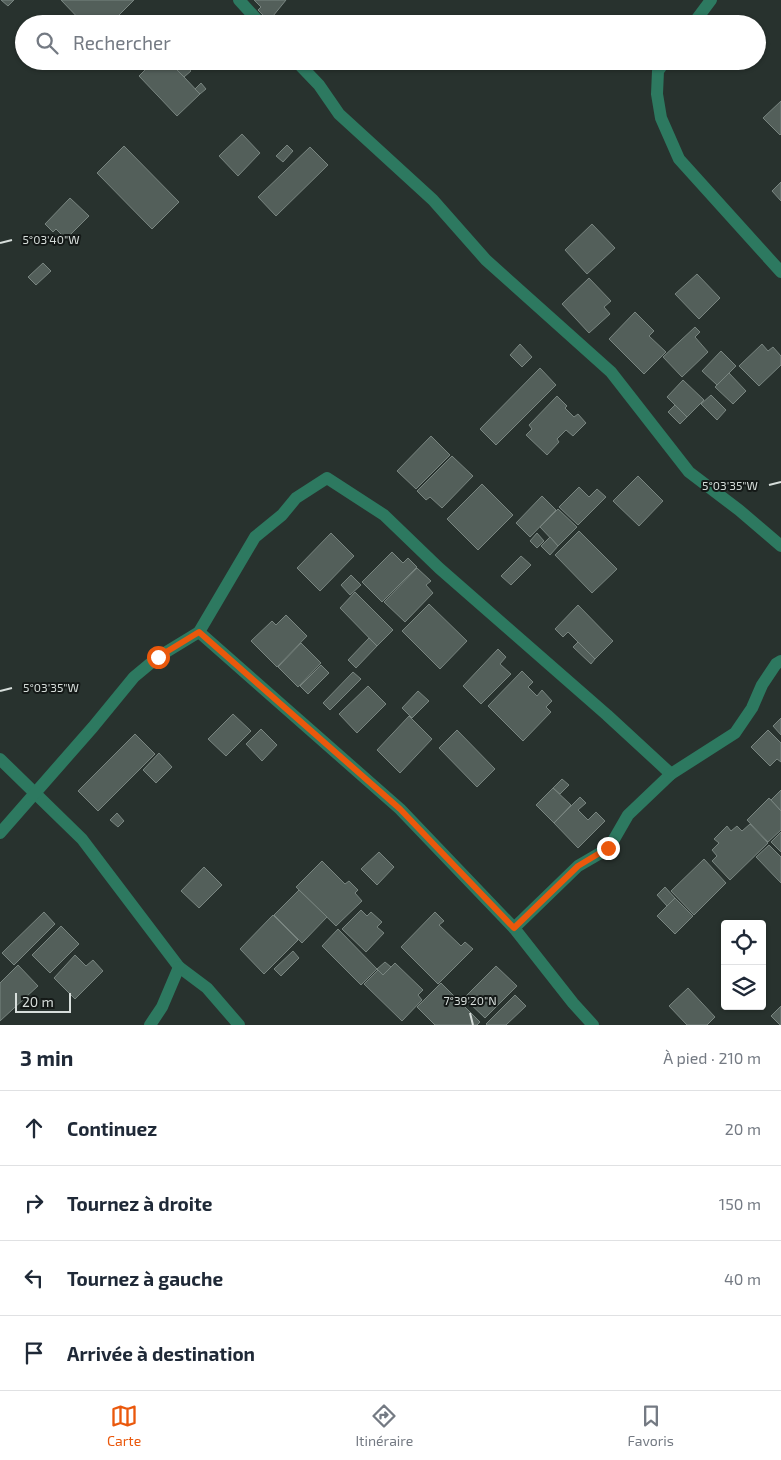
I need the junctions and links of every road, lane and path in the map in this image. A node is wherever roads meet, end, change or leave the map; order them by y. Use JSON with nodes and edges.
{"nodes":[{"id":1,"x":239,"y":0,"type":"edge"},
{"id":2,"x":711,"y":0,"type":"edge"},
{"id":3,"x":253,"y":15,"type":"edge"},
{"id":4,"x":700,"y":15,"type":"edge"},
{"id":5,"x":305,"y":70,"type":"edge"},
{"id":6,"x":659,"y":70,"type":"edge"},
{"id":7,"x":781,"y":272,"type":"edge"},
{"id":8,"x":781,"y":546,"type":"edge"},
{"id":9,"x":199,"y":632,"type":"junction"},
{"id":10,"x":781,"y":661,"type":"edge"},
{"id":11,"x":0,"y":759,"type":"edge"},
{"id":12,"x":671,"y":774,"type":"junction"},
{"id":13,"x":35,"y":793,"type":"junction"},
{"id":14,"x":0,"y":833,"type":"edge"},
{"id":15,"x":514,"y":928,"type":"junction"},
{"id":16,"x":178,"y":967,"type":"junction"},
{"id":17,"x":150,"y":1025,"type":"edge"},
{"id":18,"x":239,"y":1025,"type":"edge"},
{"id":19,"x":593,"y":1025,"type":"edge"}],
"edges":[{"from":1,"to":3,"type":"street"},
{"from":2,"to":4,"type":"street"},
{"from":5,"to":8,"type":"street"},
{"from":6,"to":7,"type":"street"},
{"from":9,"to":12,"type":"street"},
{"from":9,"to":13,"type":"street"},
{"from":9,"to":15,"type":"street"},
{"from":10,"to":12,"type":"street"},
{"from":11,"to":13,"type":"street"},
{"from":12,"to":15,"type":"street"},
{"from":13,"to":14,"type":"street"},
{"from":13,"to":16,"type":"street"},
{"from":15,"to":19,"type":"street"},
{"from":16,"to":17,"type":"street"},
{"from":16,"to":18,"type":"street"}]}
